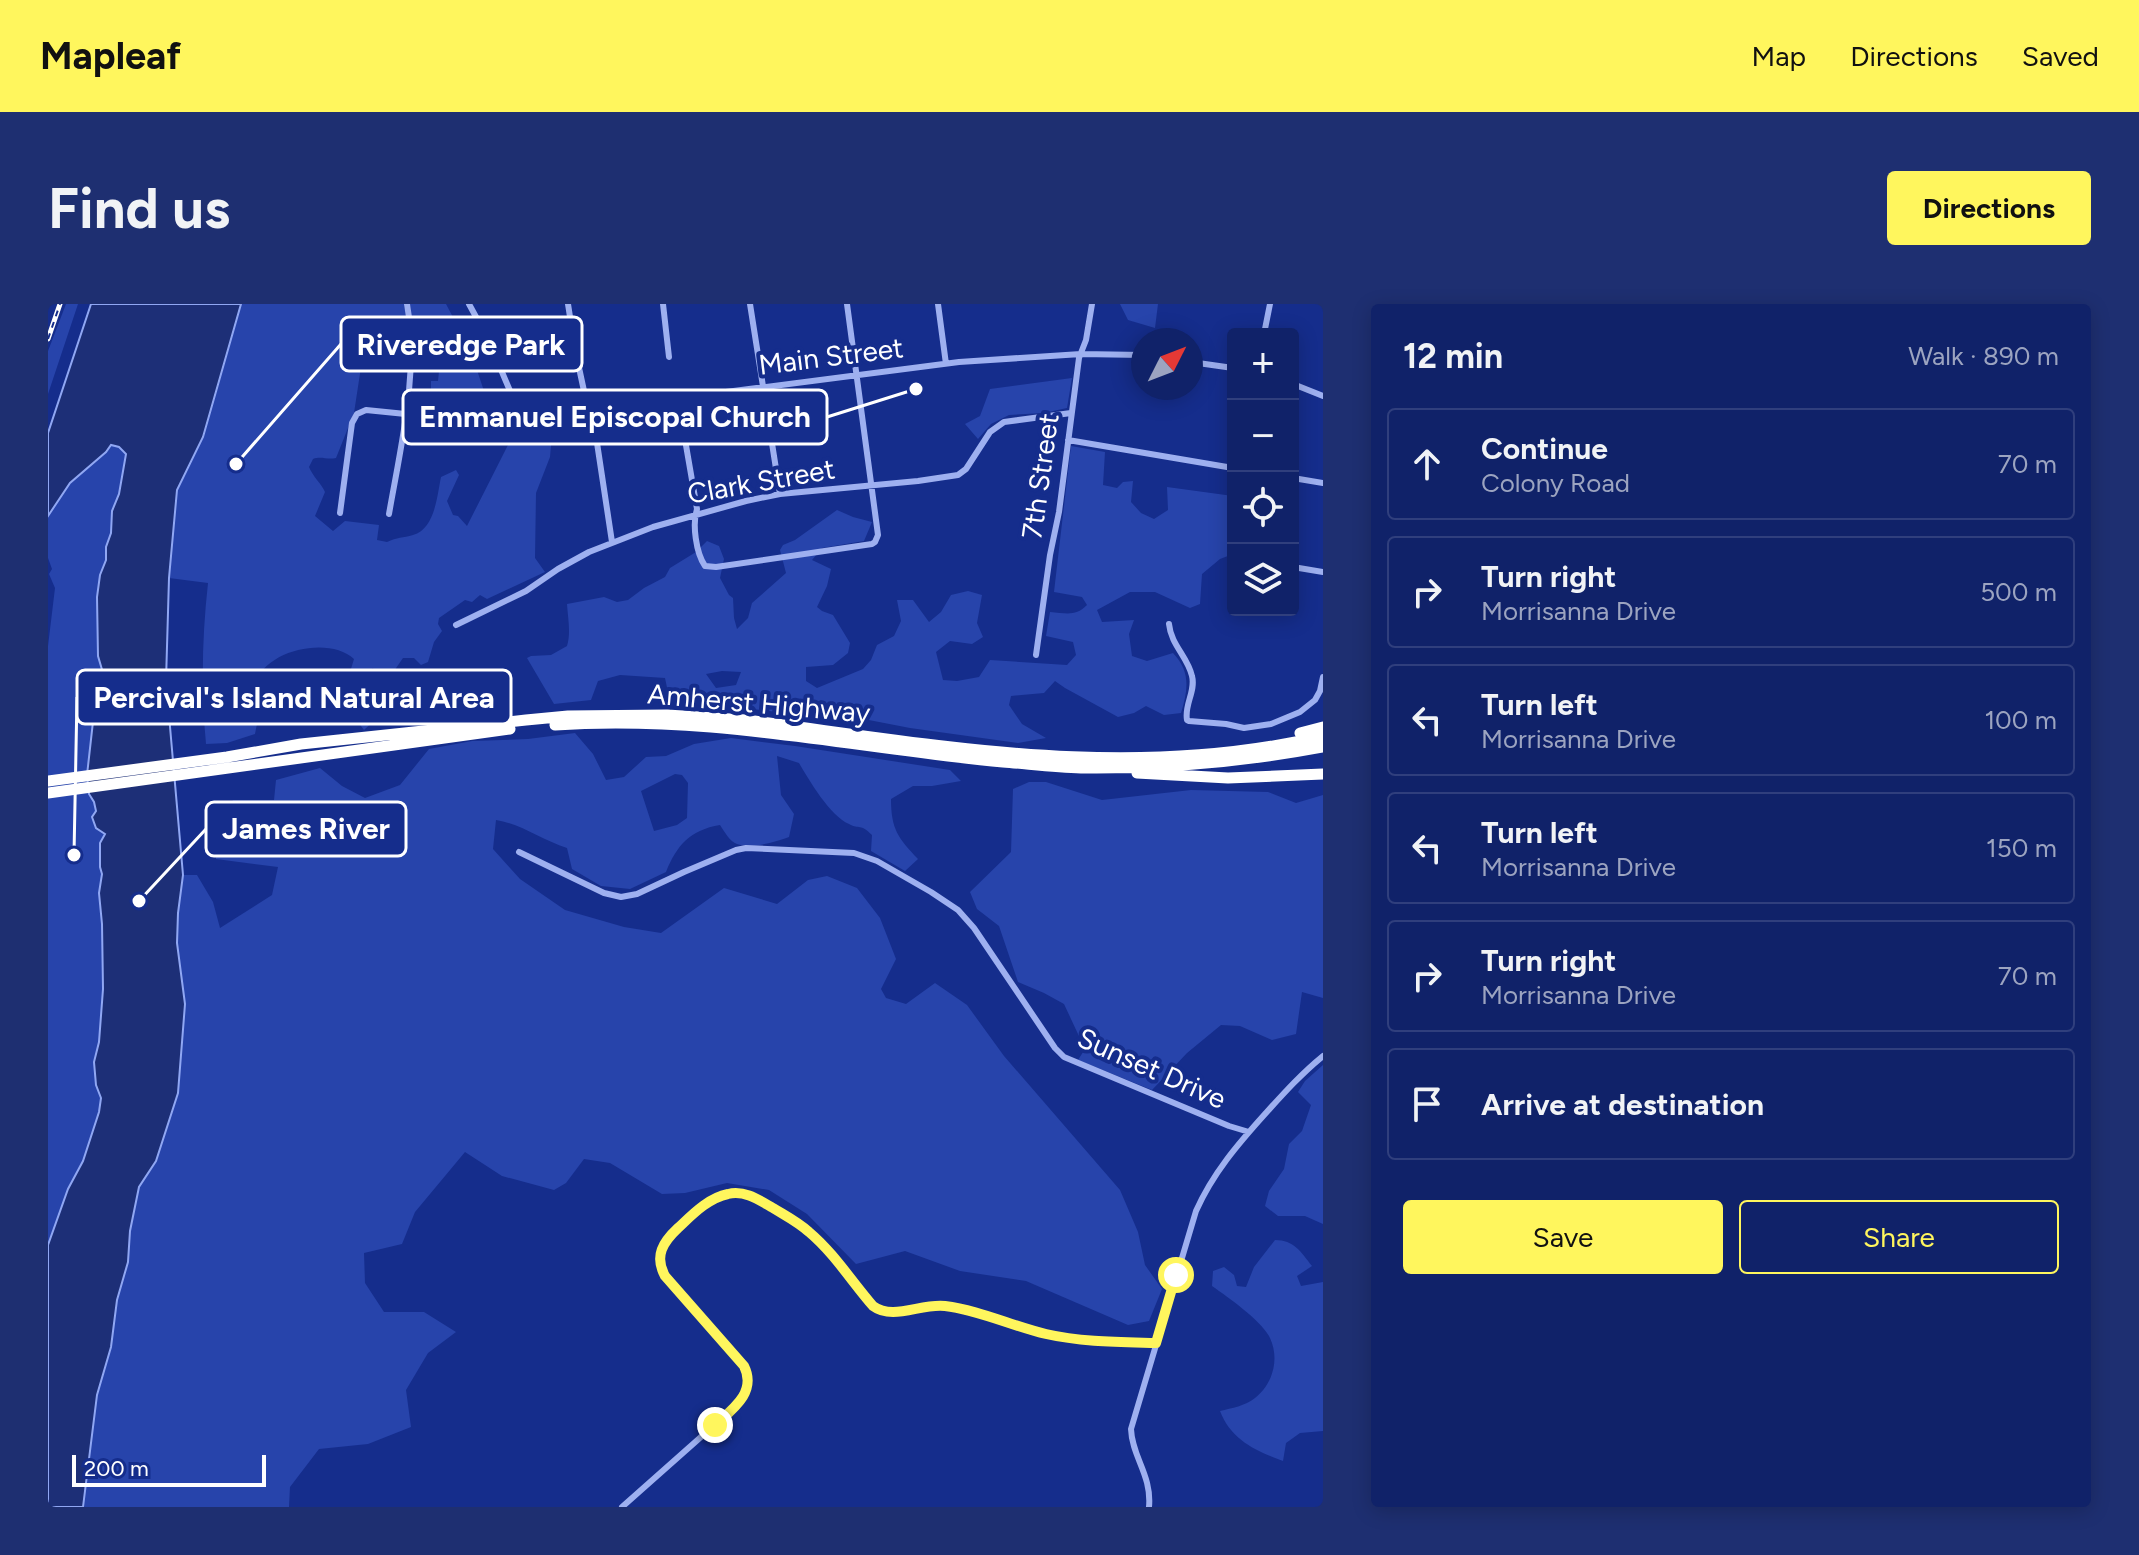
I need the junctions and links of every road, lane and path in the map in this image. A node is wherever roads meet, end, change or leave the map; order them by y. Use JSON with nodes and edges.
{"nodes":[{"id":1,"x":407,"y":304,"type":"edge"},
{"id":2,"x":469,"y":304,"type":"edge"},
{"id":3,"x":568,"y":304,"type":"edge"},
{"id":4,"x":663,"y":304,"type":"edge"},
{"id":5,"x":750,"y":304,"type":"edge"},
{"id":6,"x":847,"y":304,"type":"edge"},
{"id":7,"x":938,"y":304,"type":"edge"},
{"id":8,"x":1092,"y":304,"type":"edge"},
{"id":9,"x":1270,"y":304,"type":"edge"},
{"id":10,"x":1265,"y":328,"type":"edge"},
{"id":11,"x":1081,"y":354,"type":"junction"},
{"id":12,"x":1131,"y":355,"type":"edge"},
{"id":13,"x":669,"y":357,"type":"dead end"},
{"id":14,"x":946,"y":364,"type":"junction"},
{"id":15,"x":1203,"y":364,"type":"edge"},
{"id":16,"x":1227,"y":367,"type":"edge"},
{"id":17,"x":855,"y":375,"type":"junction"},
{"id":18,"x":1299,"y":386,"type":"edge"},
{"id":19,"x":763,"y":387,"type":"junction"},
{"id":20,"x":1323,"y":396,"type":"edge"},
{"id":21,"x":678,"y":399,"type":"junction"},
{"id":22,"x":591,"y":410,"type":"junction"},
{"id":23,"x":1071,"y":413,"type":"junction"},
{"id":24,"x":405,"y":416,"type":"junction"},
{"id":25,"x":527,"y":422,"type":"junction"},
{"id":26,"x":1068,"y":440,"type":"junction"},
{"id":27,"x":1227,"y":467,"type":"edge"},
{"id":28,"x":1299,"y":479,"type":"edge"},
{"id":29,"x":1323,"y":483,"type":"edge"},
{"id":30,"x":872,"y":486,"type":"junction"},
{"id":31,"x":780,"y":494,"type":"junction"},
{"id":32,"x":340,"y":513,"type":"dead end"},
{"id":33,"x":389,"y":514,"type":"dead end"},
{"id":34,"x":695,"y":515,"type":"junction"},
{"id":35,"x":612,"y":542,"type":"junction"},
{"id":36,"x":1299,"y":568,"type":"edge"},
{"id":37,"x":1323,"y":572,"type":"edge"},
{"id":38,"x":1169,"y":624,"type":"dead end"},
{"id":39,"x":456,"y":625,"type":"dead end"},
{"id":40,"x":1036,"y":655,"type":"dead end"},
{"id":41,"x":1323,"y":677,"type":"edge"},
{"id":42,"x":1323,"y":727,"type":"edge"},
{"id":43,"x":1323,"y":736,"type":"edge"},
{"id":44,"x":1323,"y":747,"type":"edge"},
{"id":45,"x":1178,"y":756,"type":"junction"},
{"id":46,"x":227,"y":762,"type":"junction"},
{"id":47,"x":1081,"y":768,"type":"junction"},
{"id":48,"x":1323,"y":774,"type":"edge"},
{"id":49,"x":48,"y":781,"type":"edge"},
{"id":50,"x":48,"y":793,"type":"edge"},
{"id":51,"x":519,"y":852,"type":"dead end"},
{"id":52,"x":1323,"y":1056,"type":"edge"},
{"id":53,"x":1249,"y":1132,"type":"junction"},
{"id":54,"x":1156,"y":1343,"type":"junction"},
{"id":55,"x":622,"y":1507,"type":"edge"},
{"id":56,"x":1149,"y":1507,"type":"edge"}],
"edges":[{"from":1,"to":24,"type":"street"},
{"from":2,"to":25,"type":"street"},
{"from":3,"to":22,"type":"street"},
{"from":4,"to":13,"type":"street"},
{"from":5,"to":19,"type":"street"},
{"from":6,"to":17,"type":"street"},
{"from":7,"to":14,"type":"street"},
{"from":8,"to":11,"type":"street","name":"7th Street"},
{"from":9,"to":10,"type":"street"},
{"from":11,"to":12,"type":"street","name":"Main Street"},
{"from":11,"to":14,"type":"street","name":"Main Street"},
{"from":11,"to":23,"type":"street","name":"7th Street"},
{"from":14,"to":17,"type":"street","name":"Main Street"},
{"from":15,"to":16,"type":"street"},
{"from":17,"to":19,"type":"street","name":"Main Street"},
{"from":17,"to":30,"type":"street"},
{"from":18,"to":20,"type":"street"},
{"from":19,"to":21,"type":"street","name":"Main Street"},
{"from":19,"to":31,"type":"street"},
{"from":21,"to":22,"type":"street","name":"Main Street"},
{"from":21,"to":34,"type":"street"},
{"from":22,"to":25,"type":"street","name":"Main Street"},
{"from":22,"to":35,"type":"street"},
{"from":23,"to":26,"type":"street","name":"7th Street"},
{"from":23,"to":30,"type":"street","name":"Clark Street"},
{"from":24,"to":25,"type":"street","name":"Main Street"},
{"from":24,"to":32,"type":"street","name":"Main Street"},
{"from":24,"to":33,"type":"street"},
{"from":26,"to":27,"type":"street"},
{"from":26,"to":40,"type":"street","name":"7th Street"},
{"from":28,"to":29,"type":"street"},
{"from":30,"to":31,"type":"street","name":"Clark Street"},
{"from":30,"to":34,"type":"street"},
{"from":31,"to":34,"type":"street","name":"Clark Street"},
{"from":34,"to":35,"type":"street","name":"Clark Street"},
{"from":35,"to":39,"type":"street","name":"Clark Street"},
{"from":36,"to":37,"type":"street"},
{"from":38,"to":41,"type":"street"},
{"from":42,"to":45,"type":"highway"},
{"from":43,"to":45,"type":"highway","name":"Amherst Highway"},
{"from":44,"to":47,"type":"highway","name":"Amherst Highway"},
{"from":45,"to":46,"type":"highway","name":"Amherst Highway"},
{"from":46,"to":47,"type":"highway","name":"Amherst Highway"},
{"from":46,"to":49,"type":"highway","name":"Amherst Highway"},
{"from":46,"to":50,"type":"highway","name":"Amherst Highway"},
{"from":47,"to":48,"type":"highway"},
{"from":51,"to":53,"type":"street","name":"Sunset Drive"},
{"from":52,"to":53,"type":"street"},
{"from":53,"to":54,"type":"street"},
{"from":54,"to":55,"type":"street"},
{"from":54,"to":56,"type":"street"}]}
